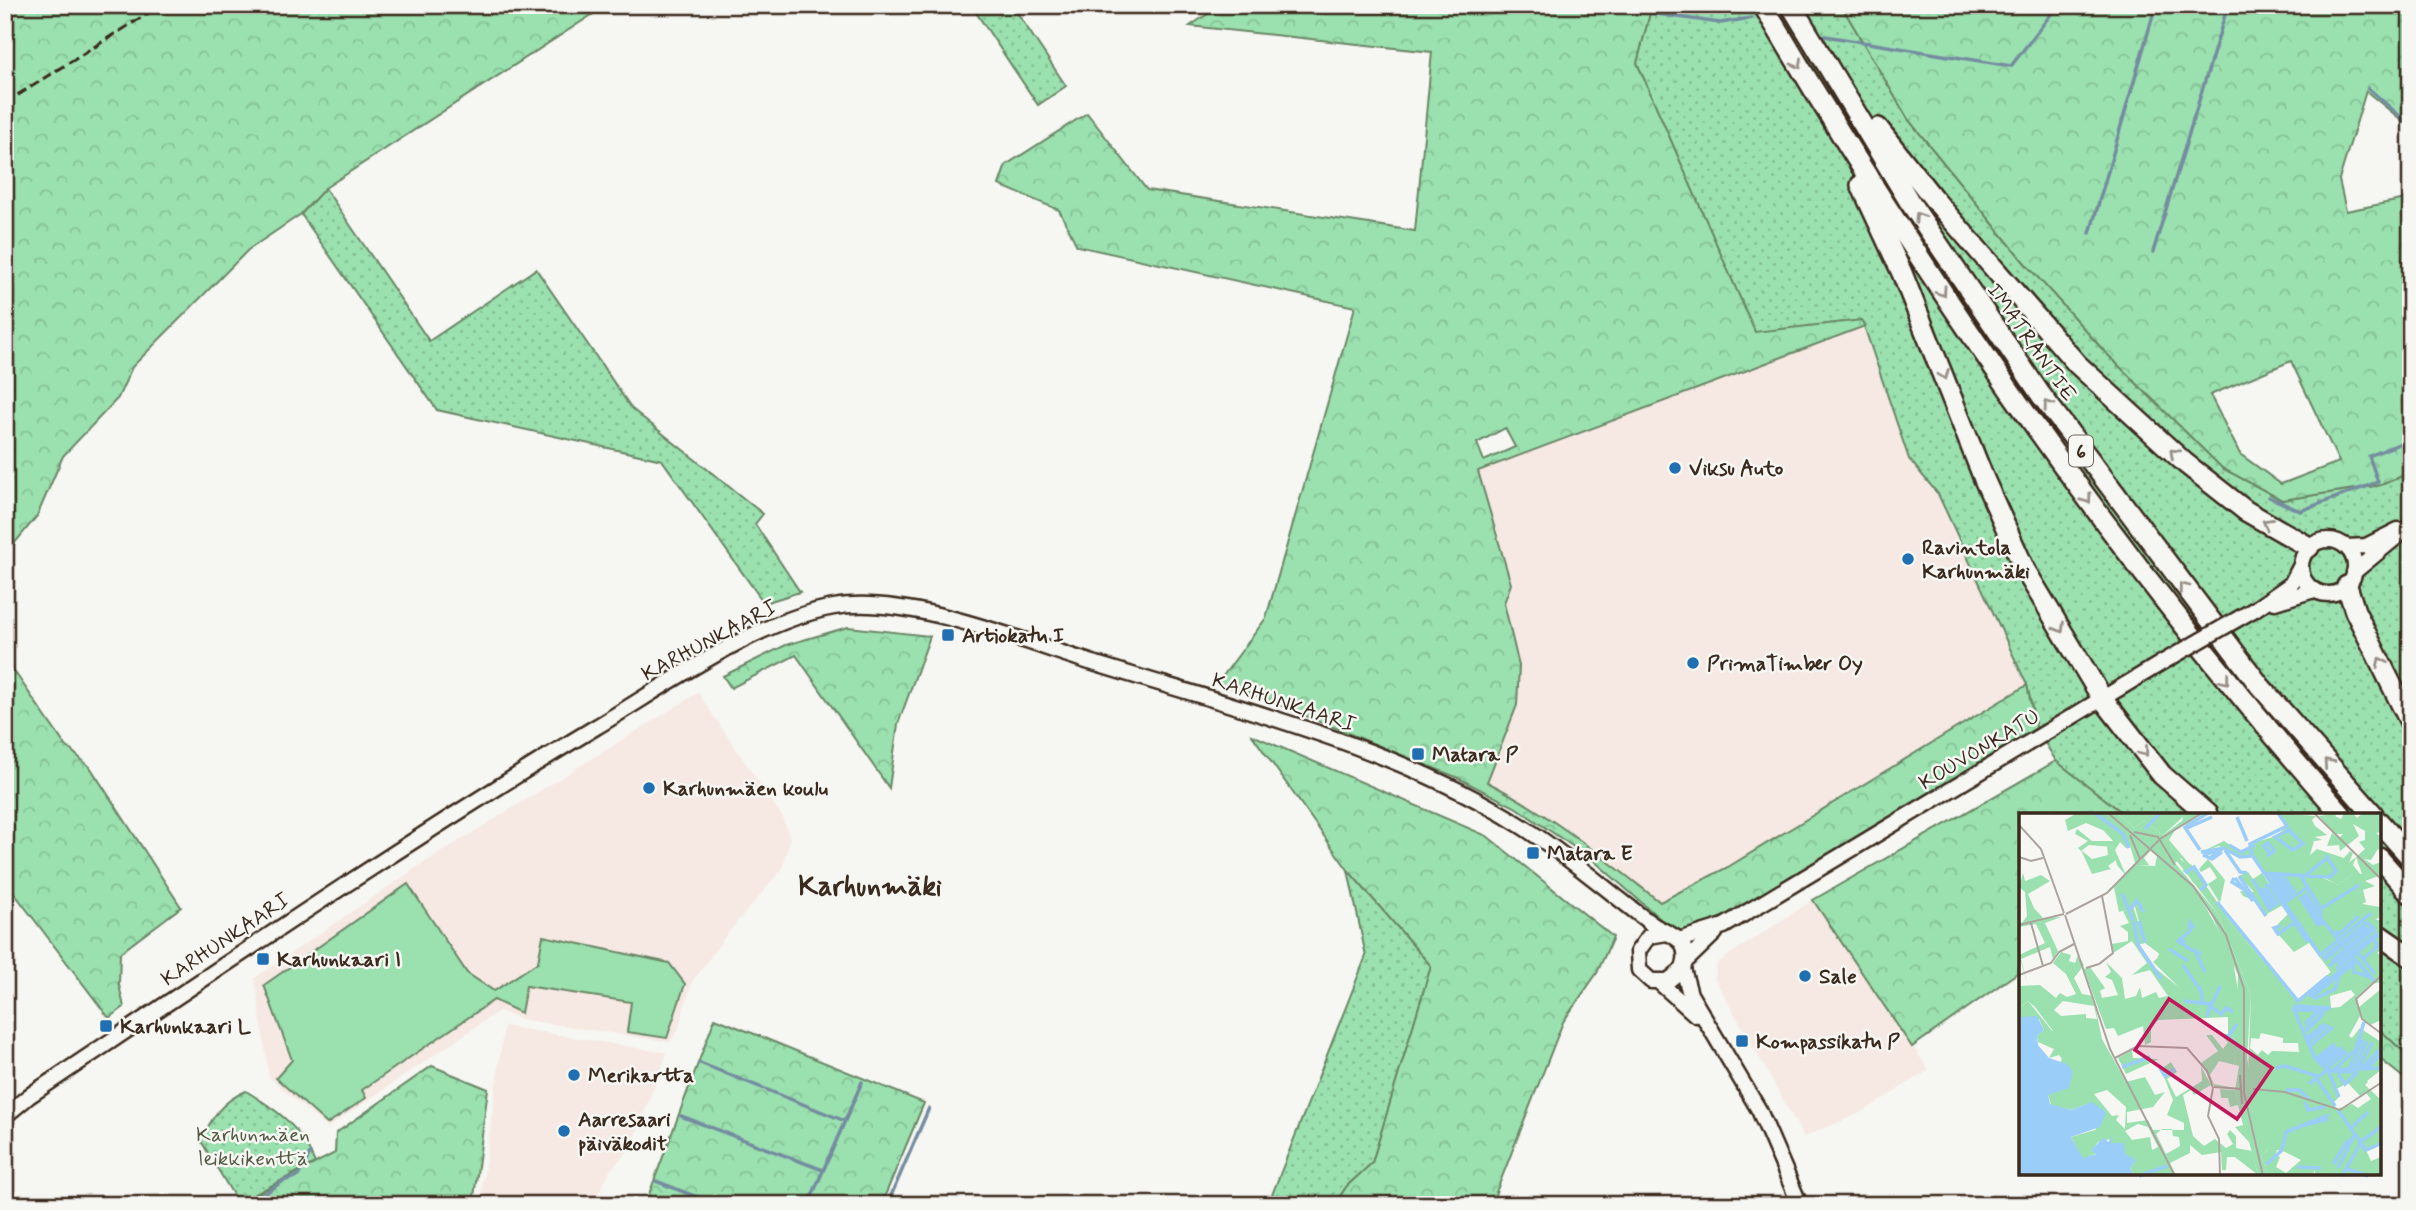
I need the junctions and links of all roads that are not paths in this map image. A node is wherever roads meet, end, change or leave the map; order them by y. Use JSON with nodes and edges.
{"nodes":[{"id":1,"x":1763,"y":5,"type":"edge"},
{"id":2,"x":1790,"y":5,"type":"edge"},
{"id":3,"x":1825,"y":61,"type":"junction"},
{"id":4,"x":1838,"y":133,"type":"junction"},
{"id":5,"x":2411,"y":524,"type":"edge"},
{"id":6,"x":2309,"y":547,"type":"junction"},
{"id":7,"x":2347,"y":547,"type":"junction"},
{"id":8,"x":2300,"y":568,"type":"junction"},
{"id":9,"x":2351,"y":579,"type":"junction"},
{"id":10,"x":2314,"y":590,"type":"junction"},
{"id":11,"x":2255,"y":609,"type":"junction"},
{"id":12,"x":2102,"y":698,"type":"junction"},
{"id":13,"x":2411,"y":724,"type":"edge"},
{"id":14,"x":2206,"y":813,"type":"edge"},
{"id":15,"x":2340,"y":813,"type":"edge"},
{"id":16,"x":2372,"y":813,"type":"edge"},
{"id":17,"x":2381,"y":824,"type":"edge"},
{"id":18,"x":2411,"y":858,"type":"edge"},
{"id":19,"x":2381,"y":861,"type":"edge"},
{"id":20,"x":2411,"y":894,"type":"edge"},
{"id":21,"x":1618,"y":896,"type":"junction"},
{"id":22,"x":1724,"y":926,"type":"junction"},
{"id":23,"x":1673,"y":937,"type":"junction"},
{"id":24,"x":2381,"y":937,"type":"edge"},
{"id":25,"x":1642,"y":943,"type":"junction"},
{"id":26,"x":2411,"y":957,"type":"edge"},
{"id":27,"x":1684,"y":965,"type":"junction"},
{"id":28,"x":1660,"y":983,"type":"junction"},
{"id":29,"x":1716,"y":1036,"type":"junction"},
{"id":30,"x":5,"y":1116,"type":"edge"},
{"id":31,"x":1800,"y":1205,"type":"edge"}],
"edges":[{"from":1,"to":4,"type":"highway","number":"6","one_way":true},
{"from":2,"to":3,"type":"highway","name":"IMATRANTIE","number":"6"},
{"from":6,"to":3,"type":"highway","one_way":true},
{"from":16,"to":3,"type":"highway","name":"IMATRANTIE","number":"6","one_way":true},
{"from":4,"to":12,"type":"highway","one_way":true},
{"from":4,"to":15,"type":"highway","number":"6","one_way":true},
{"from":5,"to":7,"type":"street"},
{"from":5,"to":9,"type":"street"},
{"from":6,"to":7,"type":"street"},
{"from":6,"to":8,"type":"street"},
{"from":7,"to":9,"type":"street"},
{"from":8,"to":10,"type":"street"},
{"from":8,"to":11,"type":"street","name":"KOUVONKATU"},
{"from":9,"to":10,"type":"street"},
{"from":13,"to":9,"type":"highway","one_way":true},
{"from":10,"to":11,"type":"street","name":"KOUVONKATU"},
{"from":11,"to":12,"type":"street","name":"KOUVONKATU","bridge":true},
{"from":12,"to":14,"type":"highway","one_way":true},
{"from":12,"to":22,"type":"street","name":"KOUVONKATU"},
{"from":17,"to":18,"type":"highway"},
{"from":19,"to":20,"type":"highway"},
{"from":21,"to":23,"type":"street","name":"KARHUNKAARI"},
{"from":21,"to":25,"type":"street","name":"KARHUNKAARI"},
{"from":21,"to":30,"type":"street","name":"KARHUNKAARI"},
{"from":22,"to":23,"type":"street","name":"KOUVONKATU"},
{"from":22,"to":27,"type":"street","name":"KOUVONKATU"},
{"from":23,"to":25,"type":"street"},
{"from":23,"to":27,"type":"street"},
{"from":24,"to":26,"type":"highway"},
{"from":25,"to":28,"type":"street"},
{"from":27,"to":28,"type":"street"},
{"from":27,"to":29,"type":"street"},
{"from":28,"to":29,"type":"street"},
{"from":29,"to":31,"type":"street"}]}
